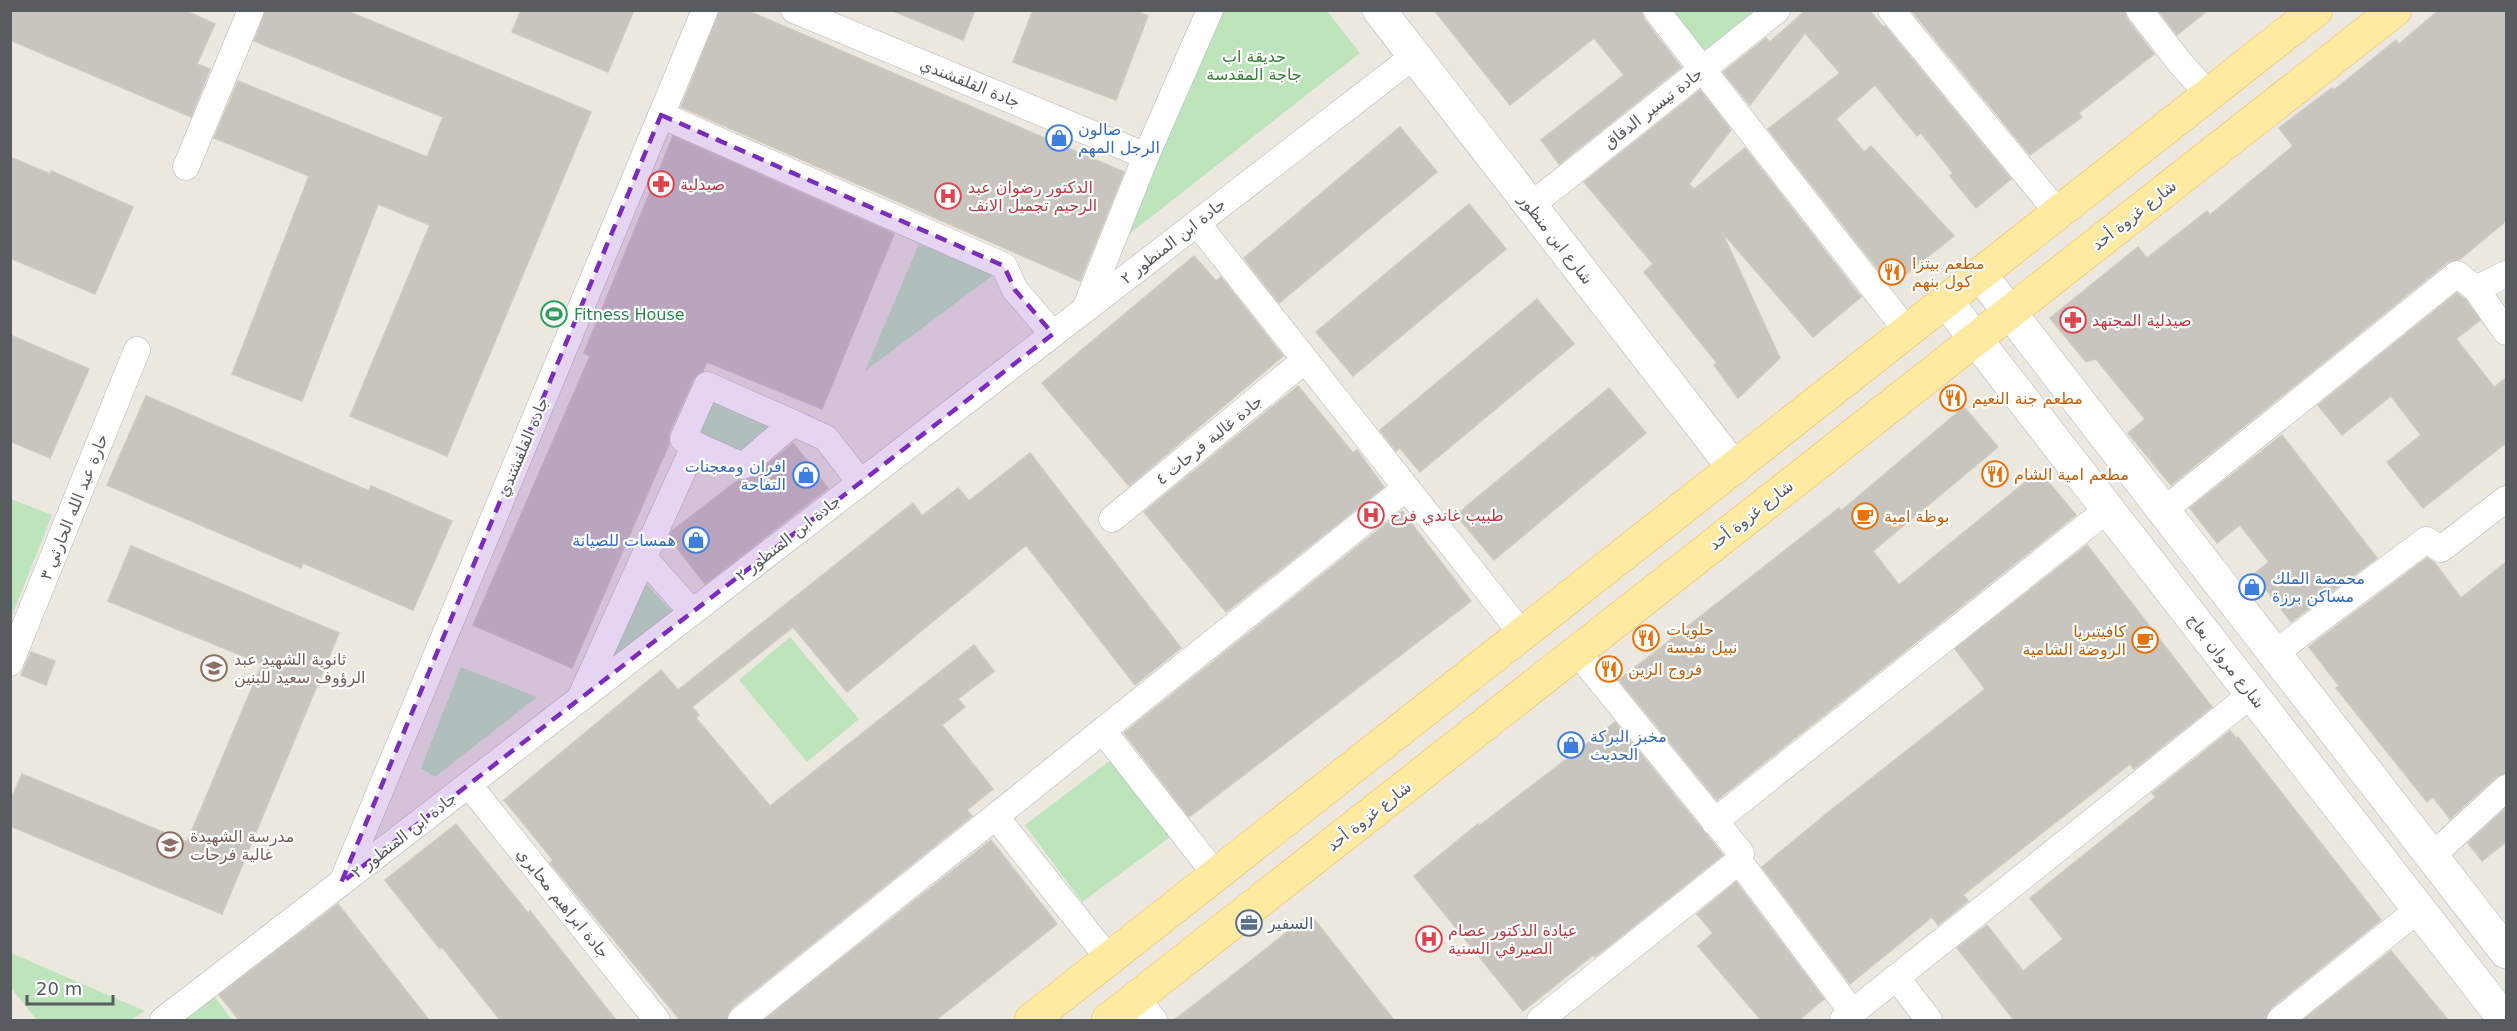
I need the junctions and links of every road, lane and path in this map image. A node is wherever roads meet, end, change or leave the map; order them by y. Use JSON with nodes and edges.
{"nodes":[{"id":1,"x":250,"y":10,"type":"edge"},
{"id":2,"x":705,"y":10,"type":"edge"},
{"id":3,"x":1210,"y":10,"type":"edge"},
{"id":4,"x":1379,"y":10,"type":"edge"},
{"id":5,"x":1656,"y":10,"type":"edge"},
{"id":6,"x":1777,"y":10,"type":"edge"},
{"id":7,"x":1891,"y":10,"type":"edge"},
{"id":8,"x":2139,"y":10,"type":"edge"},
{"id":9,"x":2316,"y":10,"type":"edge"},
{"id":10,"x":2395,"y":10,"type":"edge"},
{"id":11,"x":809,"y":13,"type":"edge"},
{"id":12,"x":1414,"y":56,"type":"junction"},
{"id":13,"x":1702,"y":69,"type":"junction"},
{"id":14,"x":2209,"y":94,"type":"junction"},
{"id":15,"x":662,"y":115,"type":"junction"},
{"id":16,"x":1146,"y":156,"type":"junction"},
{"id":17,"x":186,"y":167,"type":"dead end"},
{"id":18,"x":1530,"y":206,"type":"junction"},
{"id":19,"x":2059,"y":214,"type":"junction"},
{"id":20,"x":1197,"y":223,"type":"junction"},
{"id":21,"x":1980,"y":274,"type":"junction"},
{"id":22,"x":2506,"y":274,"type":"edge"},
{"id":23,"x":2476,"y":289,"type":"junction"},
{"id":24,"x":1946,"y":301,"type":"junction"},
{"id":25,"x":1085,"y":309,"type":"junction"},
{"id":26,"x":2010,"y":312,"type":"junction"},
{"id":27,"x":1907,"y":332,"type":"junction"},
{"id":28,"x":2506,"y":332,"type":"edge"},
{"id":29,"x":1053,"y":334,"type":"junction"},
{"id":30,"x":1976,"y":339,"type":"junction"},
{"id":31,"x":137,"y":350,"type":"dead end"},
{"id":32,"x":1305,"y":360,"type":"junction"},
{"id":33,"x":793,"y":423,"type":"junction"},
{"id":34,"x":695,"y":444,"type":"junction"},
{"id":35,"x":1734,"y":468,"type":"junction"},
{"id":36,"x":860,"y":482,"type":"junction"},
{"id":37,"x":1406,"y":488,"type":"junction"},
{"id":38,"x":2506,"y":499,"type":"edge"},
{"id":39,"x":2108,"y":509,"type":"junction"},
{"id":40,"x":2164,"y":510,"type":"junction"},
{"id":41,"x":1112,"y":519,"type":"dead end"},
{"id":42,"x":644,"y":558,"type":"junction"},
{"id":43,"x":692,"y":612,"type":"junction"},
{"id":44,"x":1522,"y":634,"type":"junction"},
{"id":45,"x":1577,"y":652,"type":"junction"},
{"id":46,"x":2275,"y":654,"type":"junction"},
{"id":47,"x":10,"y":663,"type":"edge"},
{"id":48,"x":2252,"y":694,"type":"junction"},
{"id":49,"x":579,"y":699,"type":"junction"},
{"id":50,"x":1103,"y":730,"type":"junction"},
{"id":51,"x":469,"y":785,"type":"junction"},
{"id":52,"x":2506,"y":788,"type":"edge"},
{"id":53,"x":996,"y":817,"type":"junction"},
{"id":54,"x":1714,"y":822,"type":"junction"},
{"id":55,"x":2432,"y":856,"type":"junction"},
{"id":56,"x":1739,"y":861,"type":"junction"},
{"id":57,"x":1216,"y":875,"type":"junction"},
{"id":58,"x":341,"y":883,"type":"junction"},
{"id":59,"x":2419,"y":909,"type":"junction"},
{"id":60,"x":2502,"y":937,"type":"edge"},
{"id":61,"x":1109,"y":959,"type":"junction"},
{"id":62,"x":1896,"y":978,"type":"junction"},
{"id":63,"x":1146,"y":1009,"type":"edge"},
{"id":64,"x":1848,"y":1017,"type":"edge"},
{"id":65,"x":163,"y":1020,"type":"edge"},
{"id":66,"x":657,"y":1020,"type":"edge"},
{"id":67,"x":741,"y":1020,"type":"edge"},
{"id":68,"x":1031,"y":1020,"type":"edge"},
{"id":69,"x":1108,"y":1020,"type":"edge"},
{"id":70,"x":1540,"y":1020,"type":"edge"},
{"id":71,"x":1929,"y":1020,"type":"edge"},
{"id":72,"x":2280,"y":1020,"type":"edge"},
{"id":73,"x":2505,"y":1020,"type":"edge"}],
"edges":[{"from":1,"to":17,"type":"street"},
{"from":2,"to":15,"type":"street","name":"جادة القلقشندي"},
{"from":3,"to":16,"type":"street"},
{"from":4,"to":12,"type":"main road","name":"شارع ابن منظور"},
{"from":5,"to":13,"type":"street"},
{"from":6,"to":13,"type":"street","name":"جادة تيسير الدقاق"},
{"from":7,"to":19,"type":"street"},
{"from":8,"to":14,"type":"street"},
{"from":9,"to":14,"type":"main road"},
{"from":10,"to":26,"type":"main road","name":"شارع غزوة أحد"},
{"from":11,"to":16,"type":"street","name":"جادة القلقشندي"},
{"from":12,"to":18,"type":"main road","name":"شارع ابن منظور"},
{"from":12,"to":20,"type":"street","name":"جادة ابن المنظور ٢"},
{"from":13,"to":18,"type":"street","name":"جادة تيسير الدقاق"},
{"from":13,"to":27,"type":"street"},
{"from":14,"to":19,"type":"main road"},
{"from":15,"to":29,"type":"street"},
{"from":15,"to":58,"type":"street","name":"جادة القلقشندي"},
{"from":16,"to":25,"type":"street"},
{"from":18,"to":35,"type":"main road","name":"شارع ابن منظور"},
{"from":19,"to":21,"type":"main road"},
{"from":20,"to":25,"type":"street","name":"جادة ابن المنظور ٢"},
{"from":20,"to":32,"type":"street"},
{"from":21,"to":24,"type":"main road"},
{"from":21,"to":26,"type":"main road"},
{"from":22,"to":23,"type":"street"},
{"from":23,"to":28,"type":"street"},
{"from":23,"to":40,"type":"street"},
{"from":24,"to":27,"type":"main road"},
{"from":24,"to":30,"type":"main road","name":"شارع مروان بعاج"},
{"from":25,"to":29,"type":"street","name":"جادة ابن المنظور ٢"},
{"from":26,"to":30,"type":"main road","name":"شارع غزوة أحد"},
{"from":26,"to":40,"type":"main road"},
{"from":27,"to":35,"type":"main road"},
{"from":29,"to":36,"type":"street","name":"جادة ابن المنظور ٢"},
{"from":30,"to":39,"type":"main road","name":"شارع مروان بعاج"},
{"from":30,"to":45,"type":"main road","name":"شارع غزوة أحد"},
{"from":31,"to":47,"type":"street","name":"حارة عبد الله الحارثي ٣"},
{"from":32,"to":37,"type":"street"},
{"from":32,"to":41,"type":"street","name":"جادة غالية فرحات ٤"},
{"from":33,"to":34,"type":"street"},
{"from":33,"to":34,"type":"street"},
{"from":33,"to":36,"type":"street"},
{"from":34,"to":42,"type":"street"},
{"from":35,"to":44,"type":"main road"},
{"from":36,"to":43,"type":"street","name":"جادة ابن المنظور ٢"},
{"from":37,"to":44,"type":"street"},
{"from":37,"to":50,"type":"street"},
{"from":38,"to":46,"type":"street"},
{"from":39,"to":48,"type":"main road","name":"شارع مروان بعاج"},
{"from":39,"to":54,"type":"street"},
{"from":40,"to":46,"type":"main road"},
{"from":42,"to":43,"type":"street"},
{"from":42,"to":49,"type":"street"},
{"from":43,"to":49,"type":"street","name":"جادة ابن المنظور ٢"},
{"from":44,"to":57,"type":"main road"},
{"from":45,"to":54,"type":"street"},
{"from":45,"to":63,"type":"main road","name":"شارع غزوة أحد"},
{"from":46,"to":55,"type":"main road"},
{"from":48,"to":59,"type":"main road","name":"شارع مروان بعاج"},
{"from":48,"to":62,"type":"street"},
{"from":49,"to":51,"type":"street","name":"جادة ابن المنظور ٢"},
{"from":50,"to":53,"type":"street"},
{"from":50,"to":57,"type":"street"},
{"from":51,"to":58,"type":"street","name":"جادة ابن المنظور ٢"},
{"from":51,"to":66,"type":"street","name":"جادة ابراهيم محايري"},
{"from":52,"to":55,"type":"street"},
{"from":53,"to":61,"type":"street"},
{"from":53,"to":67,"type":"street"},
{"from":54,"to":56,"type":"street"},
{"from":55,"to":60,"type":"main road"},
{"from":56,"to":64,"type":"street"},
{"from":56,"to":70,"type":"street"},
{"from":57,"to":61,"type":"main road"},
{"from":58,"to":65,"type":"street","name":"جادة ابن المنظور ٢"},
{"from":59,"to":72,"type":"street"},
{"from":59,"to":73,"type":"main road","name":"شارع مروان بعاج"},
{"from":61,"to":68,"type":"main road"},
{"from":62,"to":64,"type":"street"},
{"from":62,"to":71,"type":"street"},
{"from":63,"to":69,"type":"main road","name":"شارع غزوة أحد"}]}
